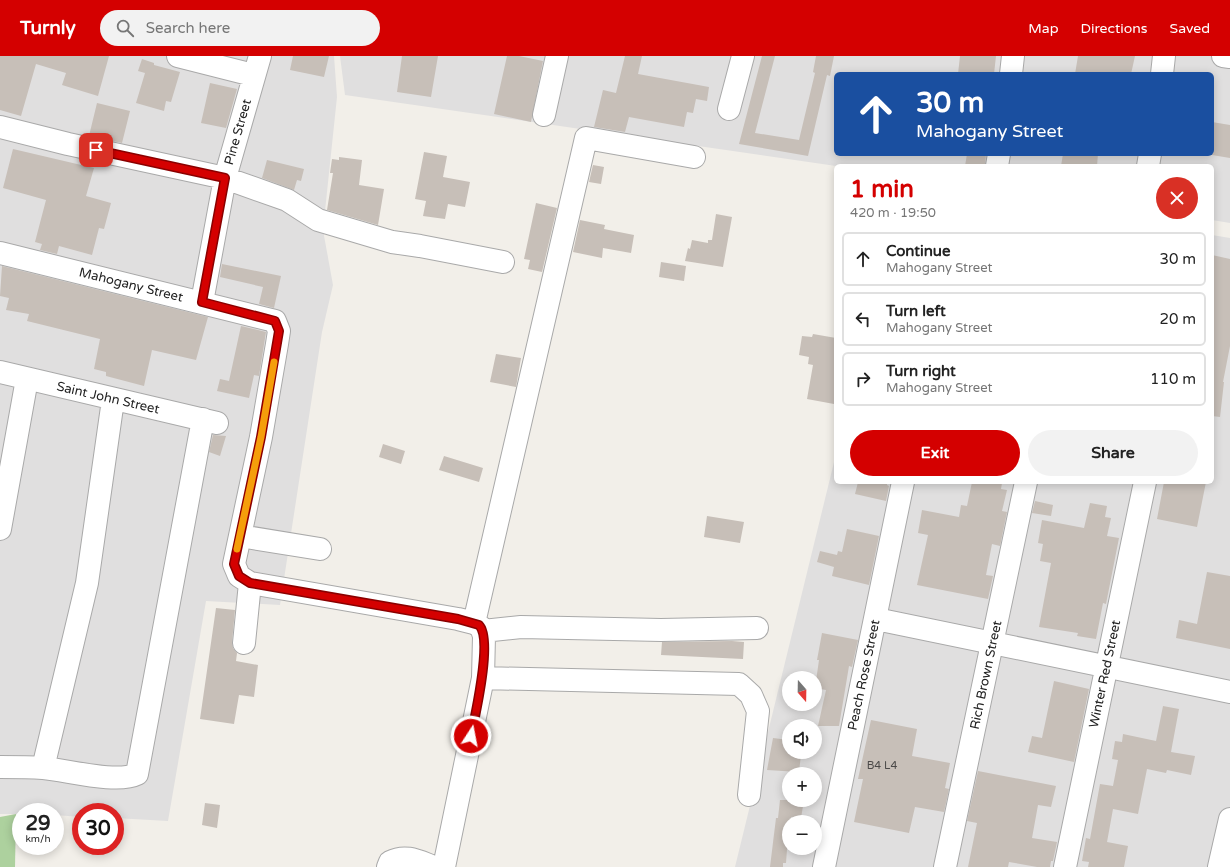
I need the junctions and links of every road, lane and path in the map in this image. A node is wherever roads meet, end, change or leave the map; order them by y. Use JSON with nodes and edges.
{"nodes":[{"id":1,"x":178,"y":56,"type":"edge"},
{"id":2,"x":557,"y":56,"type":"edge"},
{"id":3,"x":743,"y":56,"type":"edge"},
{"id":4,"x":1013,"y":56,"type":"edge"},
{"id":5,"x":1164,"y":56,"type":"edge"},
{"id":6,"x":1223,"y":56,"type":"edge"},
{"id":7,"x":1230,"y":57,"type":"edge"},
{"id":8,"x":257,"y":66,"type":"edge"},
{"id":9,"x":1011,"y":72,"type":"edge"},
{"id":10,"x":1162,"y":72,"type":"edge"},
{"id":11,"x":729,"y":109,"type":"dead end"},
{"id":12,"x":544,"y":115,"type":"dead end"},
{"id":13,"x":0,"y":127,"type":"edge"},
{"id":14,"x":694,"y":157,"type":"dead end"},
{"id":15,"x":225,"y":178,"type":"junction"},
{"id":16,"x":0,"y":253,"type":"edge"},
{"id":17,"x":503,"y":262,"type":"dead end"},
{"id":18,"x":202,"y":302,"type":"junction"},
{"id":19,"x":0,"y":372,"type":"edge"},
{"id":20,"x":27,"y":379,"type":"junction"},
{"id":21,"x":113,"y":400,"type":"junction"},
{"id":22,"x":904,"y":484,"type":"edge"},
{"id":23,"x":1026,"y":484,"type":"edge"},
{"id":24,"x":1145,"y":484,"type":"edge"},
{"id":25,"x":0,"y":529,"type":"edge"},
{"id":26,"x":240,"y":536,"type":"junction"},
{"id":27,"x":320,"y":549,"type":"dead end"},
{"id":28,"x":250,"y":583,"type":"junction"},
{"id":29,"x":876,"y":619,"type":"junction"},
{"id":30,"x":478,"y":627,"type":"junction"},
{"id":31,"x":756,"y":628,"type":"dead end"},
{"id":32,"x":244,"y":643,"type":"dead end"},
{"id":33,"x":994,"y":643,"type":"junction"},
{"id":34,"x":1106,"y":666,"type":"junction"},
{"id":35,"x":482,"y":678,"type":"junction"},
{"id":36,"x":1230,"y":692,"type":"edge"},
{"id":37,"x":0,"y":766,"type":"edge"},
{"id":38,"x":43,"y":768,"type":"junction"},
{"id":39,"x":749,"y":795,"type":"dead end"},
{"id":40,"x":1230,"y":819,"type":"edge"},
{"id":41,"x":388,"y":867,"type":"edge"},
{"id":42,"x":434,"y":867,"type":"edge"},
{"id":43,"x":444,"y":867,"type":"edge"},
{"id":44,"x":824,"y":867,"type":"edge"},
{"id":45,"x":945,"y":867,"type":"edge"},
{"id":46,"x":1065,"y":867,"type":"edge"},
{"id":47,"x":1219,"y":867,"type":"edge"}],
"edges":[{"from":1,"to":8,"type":"street"},
{"from":2,"to":12,"type":"street"},
{"from":3,"to":11,"type":"street"},
{"from":4,"to":9,"type":"street"},
{"from":5,"to":10,"type":"street"},
{"from":6,"to":7,"type":"street"},
{"from":8,"to":15,"type":"street","name":"Pine Street"},
{"from":13,"to":15,"type":"street"},
{"from":14,"to":30,"type":"street"},
{"from":15,"to":17,"type":"street"},
{"from":15,"to":18,"type":"street","name":"Pine Street"},
{"from":16,"to":18,"type":"street","name":"Mahogany Street"},
{"from":18,"to":26,"type":"street","name":"Mahogany Street"},
{"from":19,"to":20,"type":"street","name":"Saint John Street"},
{"from":20,"to":21,"type":"street","name":"Saint John Street"},
{"from":20,"to":25,"type":"street"},
{"from":21,"to":38,"type":"street"},
{"from":21,"to":38,"type":"street","name":"Saint John Street"},
{"from":22,"to":29,"type":"street","name":"Peach Rose Street"},
{"from":23,"to":33,"type":"street","name":"Rich Brown Street"},
{"from":24,"to":34,"type":"street","name":"Winter Red Street"},
{"from":26,"to":27,"type":"street"},
{"from":26,"to":28,"type":"street","name":"Mahogany Street"},
{"from":28,"to":30,"type":"street"},
{"from":28,"to":32,"type":"street"},
{"from":29,"to":33,"type":"street"},
{"from":29,"to":44,"type":"street","name":"Peach Rose Street"},
{"from":30,"to":31,"type":"street"},
{"from":30,"to":35,"type":"street"},
{"from":33,"to":34,"type":"street"},
{"from":33,"to":45,"type":"street","name":"Rich Brown Street"},
{"from":34,"to":36,"type":"street"},
{"from":34,"to":46,"type":"street","name":"Winter Red Street"},
{"from":35,"to":39,"type":"street"},
{"from":35,"to":43,"type":"street"},
{"from":37,"to":38,"type":"street"},
{"from":40,"to":47,"type":"street"},
{"from":41,"to":42,"type":"street"}]}
